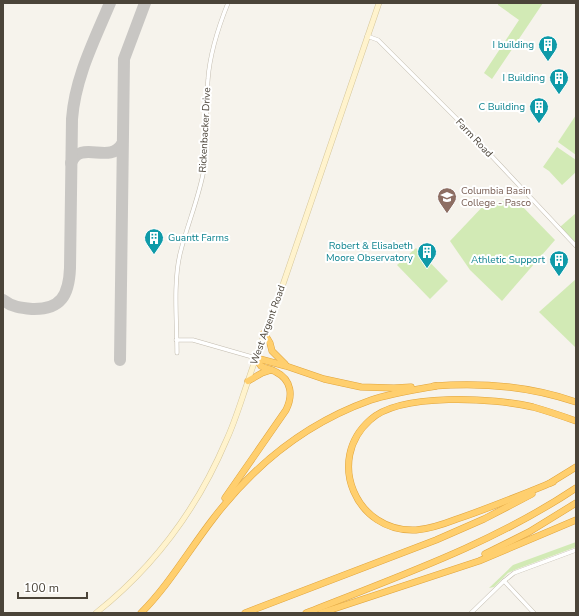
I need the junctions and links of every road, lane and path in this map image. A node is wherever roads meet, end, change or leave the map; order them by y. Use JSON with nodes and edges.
{"nodes":[{"id":1,"x":228,"y":3,"type":"edge"},
{"id":2,"x":379,"y":3,"type":"edge"},
{"id":3,"x":367,"y":36,"type":"junction"},
{"id":4,"x":576,"y":246,"type":"edge"},
{"id":5,"x":264,"y":333,"type":"junction"},
{"id":6,"x":176,"y":340,"type":"junction"},
{"id":7,"x":177,"y":353,"type":"dead end"},
{"id":8,"x":256,"y":358,"type":"junction"},
{"id":9,"x":286,"y":366,"type":"junction"},
{"id":10,"x":270,"y":370,"type":"junction"},
{"id":11,"x":248,"y":381,"type":"junction"},
{"id":12,"x":436,"y":386,"type":"junction"},
{"id":13,"x":576,"y":402,"type":"edge"},
{"id":14,"x":576,"y":421,"type":"edge"},
{"id":15,"x":576,"y":467,"type":"edge"},
{"id":16,"x":553,"y":482,"type":"junction"},
{"id":17,"x":576,"y":488,"type":"edge"},
{"id":18,"x":576,"y":503,"type":"edge"},
{"id":19,"x":212,"y":519,"type":"junction"},
{"id":20,"x":576,"y":520,"type":"edge"},
{"id":21,"x":576,"y":550,"type":"edge"},
{"id":22,"x":460,"y":567,"type":"junction"},
{"id":23,"x":504,"y":581,"type":"junction"},
{"id":24,"x":96,"y":613,"type":"edge"},
{"id":25,"x":141,"y":613,"type":"edge"},
{"id":26,"x":245,"y":613,"type":"edge"},
{"id":27,"x":306,"y":613,"type":"edge"},
{"id":28,"x":321,"y":613,"type":"edge"},
{"id":29,"x":471,"y":613,"type":"edge"},
{"id":30,"x":534,"y":613,"type":"edge"}],
"edges":[{"from":1,"to":6,"type":"street","name":"Rickenbacker Drive"},
{"from":2,"to":3,"type":"main road","name":"West Argent Road"},
{"from":3,"to":4,"type":"street","name":"Farm Road"},
{"from":3,"to":5,"type":"main road","name":"West Argent Road"},
{"from":5,"to":8,"type":"main road","name":"West Argent Road"},
{"from":5,"to":9,"type":"highway"},
{"from":6,"to":7,"type":"street","name":"Rickenbacker Drive"},
{"from":6,"to":8,"type":"street"},
{"from":8,"to":9,"type":"highway"},
{"from":8,"to":10,"type":"highway"},
{"from":8,"to":11,"type":"main road","name":"West Argent Road"},
{"from":9,"to":12,"type":"highway"},
{"from":10,"to":11,"type":"highway"},
{"from":10,"to":19,"type":"highway"},
{"from":11,"to":24,"type":"main road","name":"West Argent Road"},
{"from":12,"to":13,"type":"highway"},
{"from":12,"to":19,"type":"highway"},
{"from":14,"to":16,"type":"highway"},
{"from":15,"to":16,"type":"highway"},
{"from":16,"to":26,"type":"highway"},
{"from":17,"to":27,"type":"highway"},
{"from":18,"to":22,"type":"highway"},
{"from":19,"to":25,"type":"highway"},
{"from":20,"to":22,"type":"highway"},
{"from":21,"to":23,"type":"street"},
{"from":22,"to":28,"type":"highway"},
{"from":23,"to":29,"type":"street"},
{"from":23,"to":30,"type":"street"}]}
